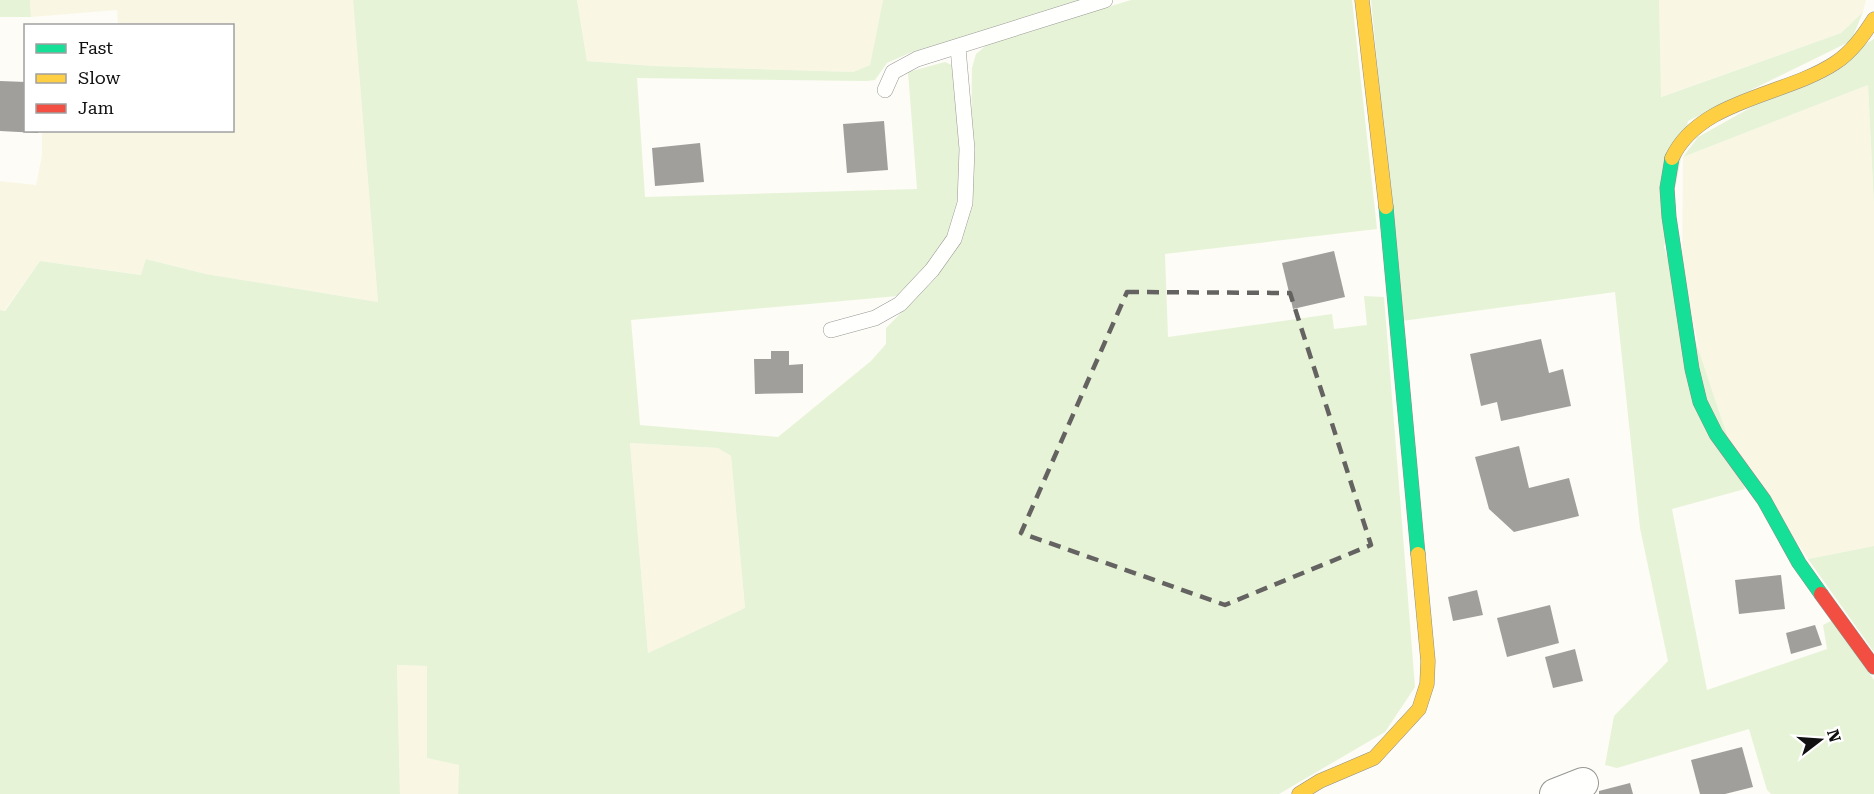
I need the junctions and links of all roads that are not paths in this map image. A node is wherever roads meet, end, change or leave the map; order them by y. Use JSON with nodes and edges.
{"nodes":[{"id":1,"x":1105,"y":0,"type":"edge"},
{"id":2,"x":1362,"y":0,"type":"edge"},
{"id":3,"x":1874,"y":19,"type":"edge"},
{"id":4,"x":958,"y":48,"type":"junction"},
{"id":5,"x":885,"y":90,"type":"dead end"},
{"id":6,"x":831,"y":330,"type":"dead end"},
{"id":7,"x":1874,"y":667,"type":"edge"},
{"id":8,"x":1583,"y":783,"type":"dead end"},
{"id":9,"x":1299,"y":794,"type":"edge"},
{"id":10,"x":1555,"y":794,"type":"edge"}],
"edges":[{"from":1,"to":4,"type":"lane"},
{"from":2,"to":9,"type":"street"},
{"from":3,"to":7,"type":"street"},
{"from":4,"to":5,"type":"lane"},
{"from":4,"to":6,"type":"lane"},
{"from":8,"to":10,"type":"street"}]}
